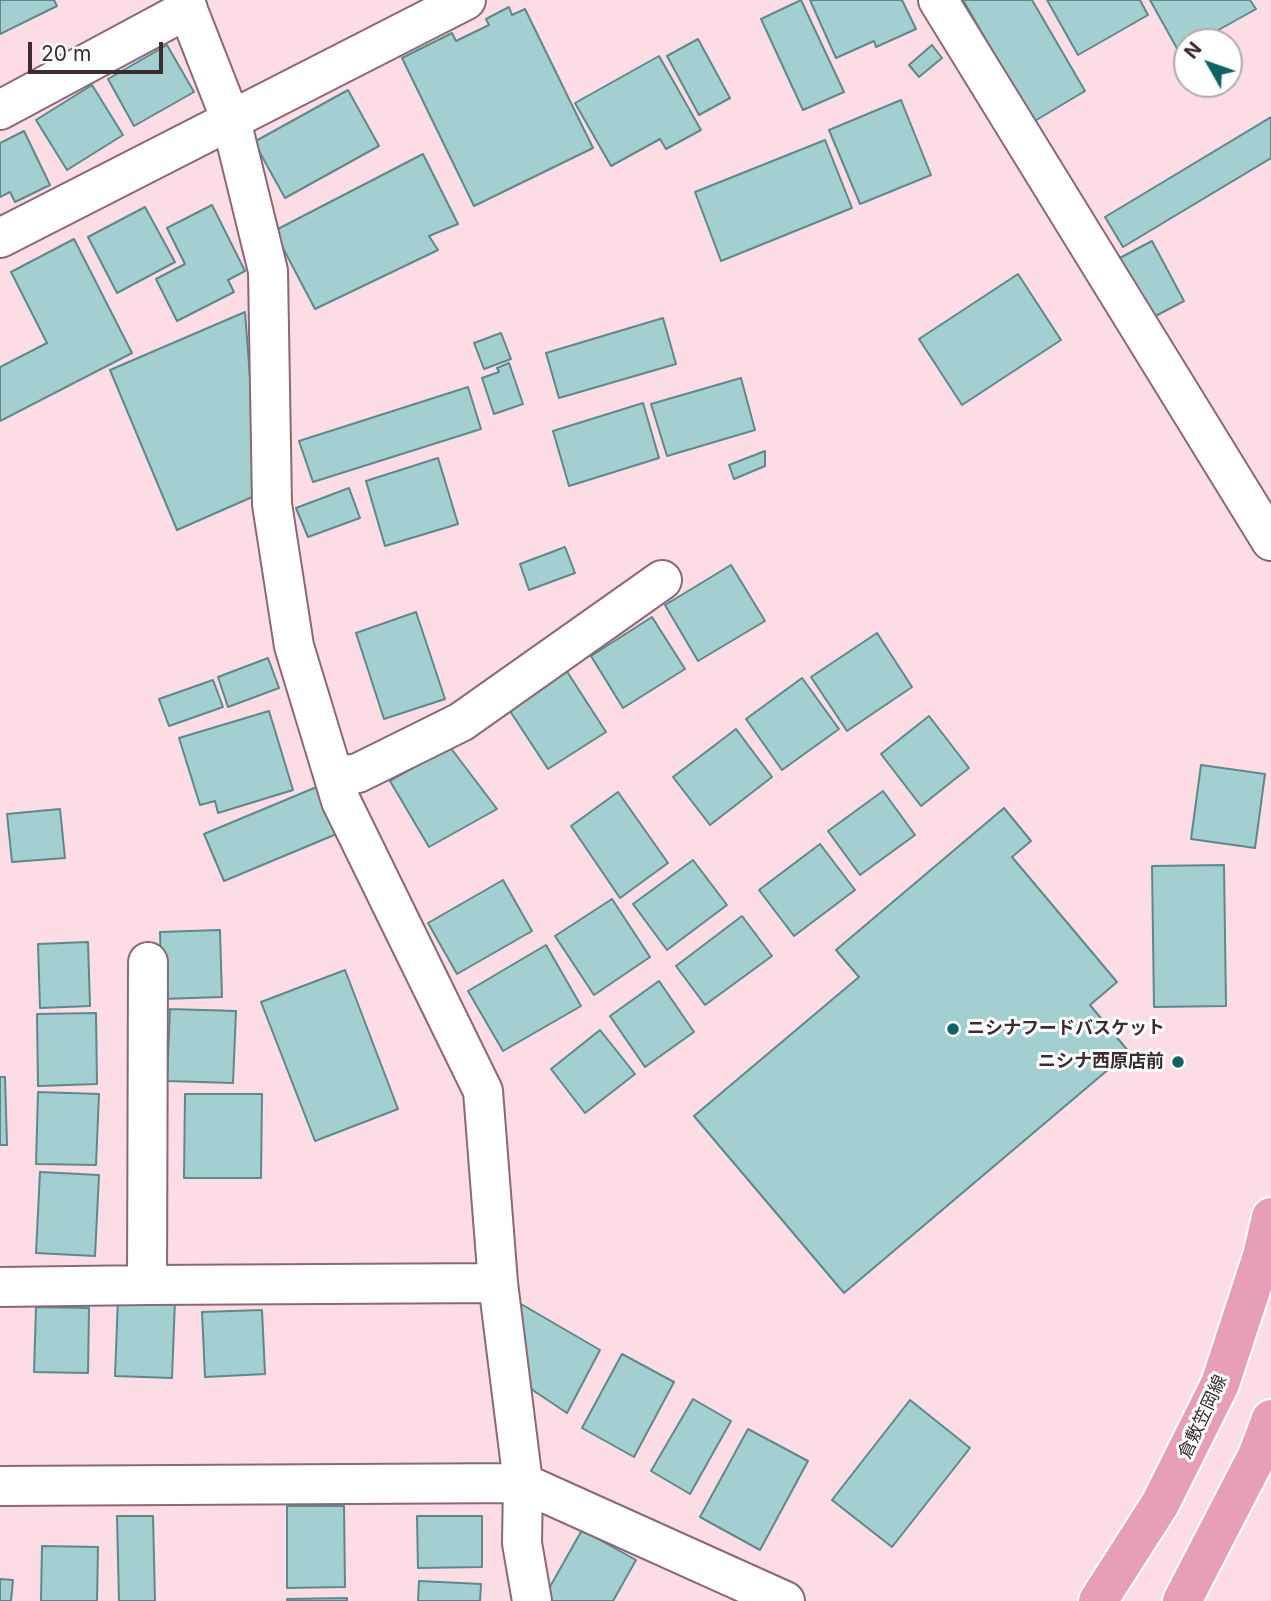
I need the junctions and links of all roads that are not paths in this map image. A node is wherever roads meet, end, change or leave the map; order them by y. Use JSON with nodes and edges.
{"nodes":[{"id":1,"x":466,"y":0,"type":"edge"},
{"id":2,"x":938,"y":0,"type":"edge"},
{"id":3,"x":186,"y":4,"type":"edge"},
{"id":4,"x":0,"y":110,"type":"edge"},
{"id":5,"x":231,"y":120,"type":"junction"},
{"id":6,"x":0,"y":238,"type":"edge"},
{"id":7,"x":1271,"y":541,"type":"edge"},
{"id":8,"x":662,"y":580,"type":"dead end"},
{"id":9,"x":334,"y":776,"type":"junction"},
{"id":10,"x":148,"y":961,"type":"dead end"},
{"id":11,"x":1271,"y":1217,"type":"edge"},
{"id":12,"x":498,"y":1283,"type":"junction"},
{"id":13,"x":146,"y":1285,"type":"junction"},
{"id":14,"x":0,"y":1287,"type":"edge"},
{"id":15,"x":1271,"y":1419,"type":"edge"},
{"id":16,"x":523,"y":1483,"type":"junction"},
{"id":17,"x":0,"y":1486,"type":"edge"},
{"id":18,"x":532,"y":1601,"type":"edge"},
{"id":19,"x":785,"y":1601,"type":"edge"},
{"id":20,"x":1098,"y":1601,"type":"edge"},
{"id":21,"x":1182,"y":1601,"type":"edge"}],
"edges":[{"from":1,"to":5,"type":"street"},
{"from":2,"to":7,"type":"street"},
{"from":3,"to":4,"type":"street"},
{"from":3,"to":5,"type":"street"},
{"from":5,"to":6,"type":"street"},
{"from":5,"to":9,"type":"street"},
{"from":8,"to":9,"type":"street"},
{"from":9,"to":12,"type":"street"},
{"from":10,"to":13,"type":"street"},
{"from":11,"to":20,"type":"main road","name":"倉敷笠岡線"},
{"from":12,"to":13,"type":"street"},
{"from":12,"to":16,"type":"street"},
{"from":13,"to":14,"type":"street"},
{"from":15,"to":21,"type":"main road"},
{"from":16,"to":17,"type":"street"},
{"from":16,"to":18,"type":"street"},
{"from":16,"to":19,"type":"street"}]}
